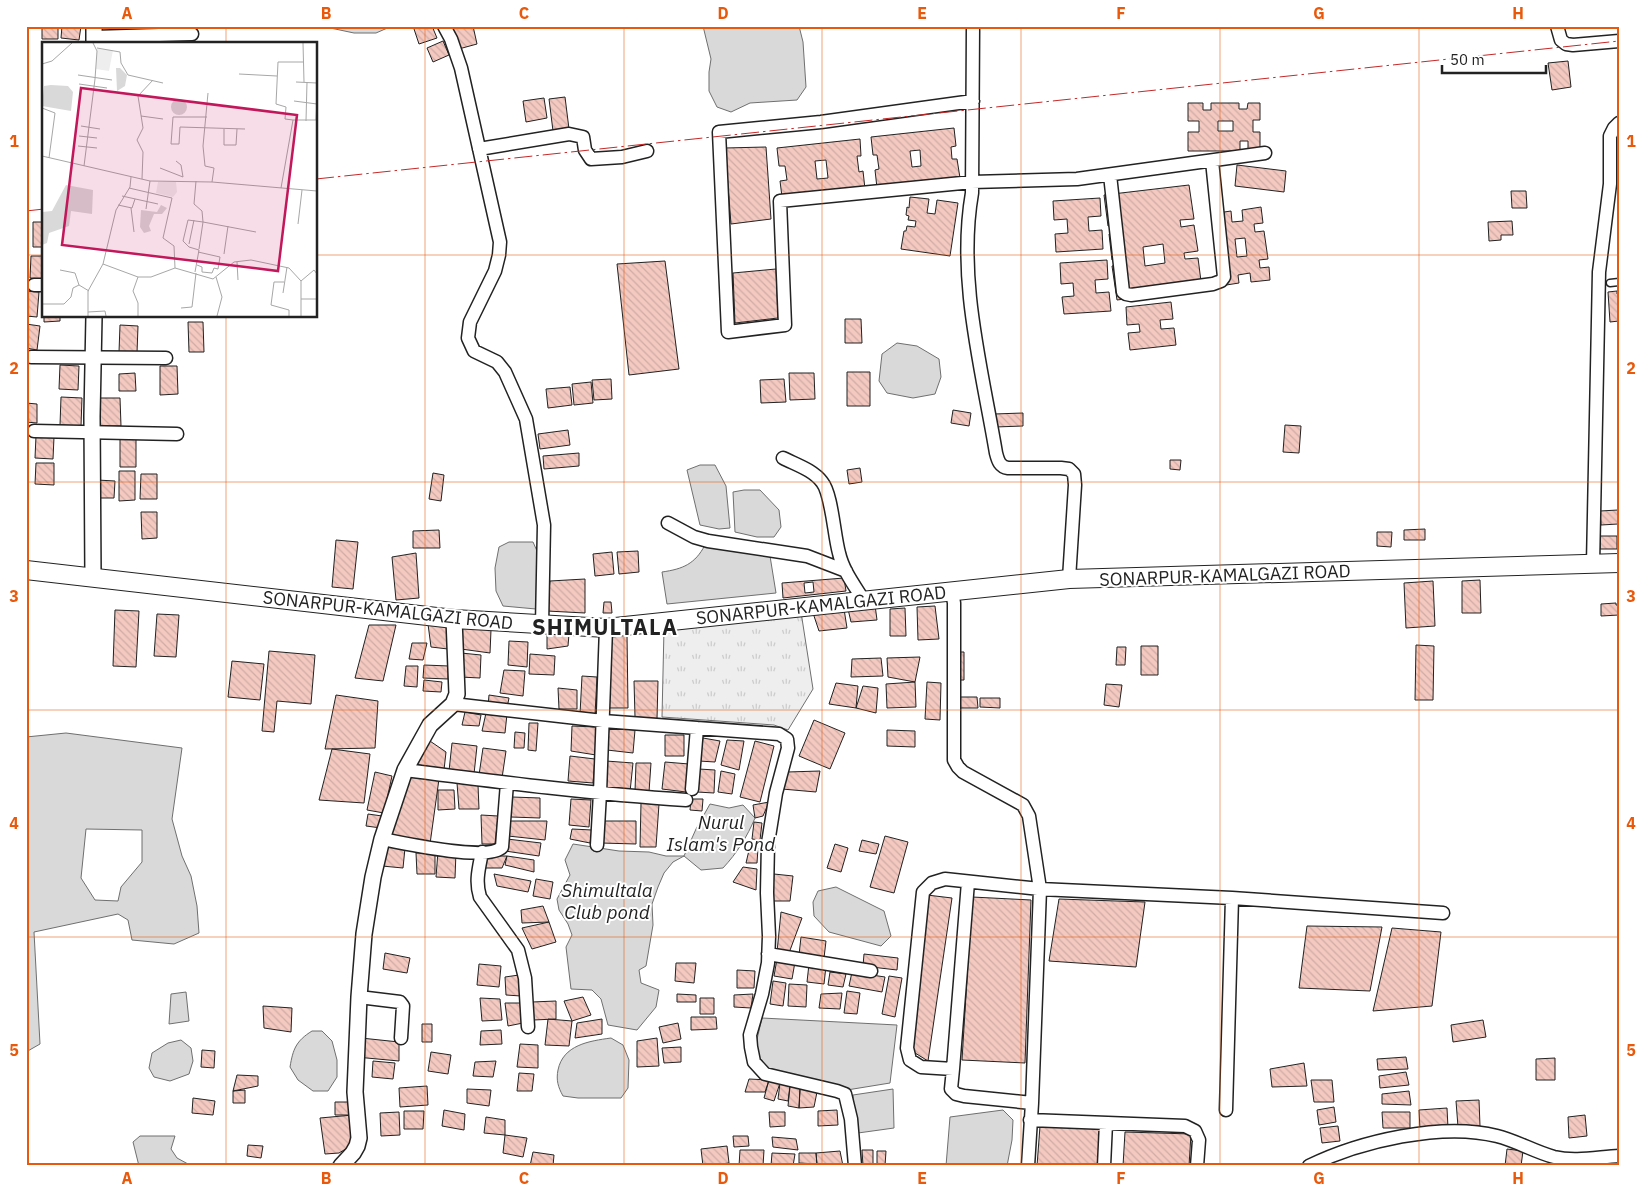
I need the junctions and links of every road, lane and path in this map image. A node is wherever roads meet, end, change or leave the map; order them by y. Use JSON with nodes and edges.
{"nodes":[{"id":1,"x":444,"y":26,"type":"edge"},
{"id":2,"x":973,"y":26,"type":"edge"},
{"id":3,"x":1557,"y":26,"type":"edge"},
{"id":4,"x":192,"y":34,"type":"dead end"},
{"id":5,"x":94,"y":36,"type":"edge"},
{"id":6,"x":1619,"y":41,"type":"edge"},
{"id":7,"x":973,"y":101,"type":"junction"},
{"id":8,"x":1619,"y":123,"type":"edge"},
{"id":9,"x":479,"y":149,"type":"junction"},
{"id":10,"x":647,"y":151,"type":"dead end"},
{"id":11,"x":1265,"y":154,"type":"dead end"},
{"id":12,"x":1212,"y":161,"type":"junction"},
{"id":13,"x":1110,"y":175,"type":"junction"},
{"id":14,"x":972,"y":182,"type":"junction"},
{"id":15,"x":1619,"y":282,"type":"edge"},
{"id":16,"x":1610,"y":283,"type":"dead end"},
{"id":17,"x":94,"y":318,"type":"edge"},
{"id":18,"x":31,"y":356,"type":"dead end"},
{"id":19,"x":93,"y":356,"type":"junction"},
{"id":20,"x":166,"y":358,"type":"dead end"},
{"id":21,"x":34,"y":431,"type":"dead end"},
{"id":22,"x":92,"y":433,"type":"junction"},
{"id":23,"x":177,"y":434,"type":"dead end"},
{"id":24,"x":783,"y":458,"type":"dead end"},
{"id":25,"x":668,"y":524,"type":"dead end"},
{"id":26,"x":1619,"y":563,"type":"edge"},
{"id":27,"x":1593,"y":564,"type":"junction"},
{"id":28,"x":26,"y":570,"type":"edge"},
{"id":29,"x":846,"y":571,"type":"junction"},
{"id":30,"x":93,"y":578,"type":"junction"},
{"id":31,"x":1069,"y":579,"type":"junction"},
{"id":32,"x":952,"y":592,"type":"junction"},
{"id":33,"x":864,"y":601,"type":"junction"},
{"id":34,"x":454,"y":619,"type":"junction"},
{"id":35,"x":542,"y":624,"type":"junction"},
{"id":36,"x":606,"y":628,"type":"junction"},
{"id":37,"x":454,"y":704,"type":"junction"},
{"id":38,"x":603,"y":721,"type":"junction"},
{"id":39,"x":697,"y":728,"type":"junction"},
{"id":40,"x":405,"y":770,"type":"junction"},
{"id":41,"x":507,"y":783,"type":"junction"},
{"id":42,"x":600,"y":793,"type":"junction"},
{"id":43,"x":382,"y":839,"type":"junction"},
{"id":44,"x":596,"y":845,"type":"dead end"},
{"id":45,"x":482,"y":852,"type":"junction"},
{"id":46,"x":968,"y":882,"type":"junction"},
{"id":47,"x":1040,"y":889,"type":"junction"},
{"id":48,"x":1232,"y":898,"type":"junction"},
{"id":49,"x":1443,"y":913,"type":"dead end"},
{"id":50,"x":768,"y":954,"type":"junction"},
{"id":51,"x":871,"y":971,"type":"dead end"},
{"id":52,"x":359,"y":997,"type":"junction"},
{"id":53,"x":528,"y":1027,"type":"dead end"},
{"id":54,"x":401,"y":1038,"type":"dead end"},
{"id":55,"x":953,"y":1069,"type":"junction"},
{"id":56,"x":1032,"y":1103,"type":"junction"},
{"id":57,"x":1226,"y":1110,"type":"dead end"},
{"id":58,"x":1030,"y":1120,"type":"junction"},
{"id":59,"x":1106,"y":1123,"type":"junction"},
{"id":60,"x":1619,"y":1156,"type":"edge"},
{"id":61,"x":1330,"y":1161,"type":"edge"},
{"id":62,"x":341,"y":1166,"type":"edge"},
{"id":63,"x":855,"y":1166,"type":"edge"},
{"id":64,"x":1028,"y":1166,"type":"edge"},
{"id":65,"x":1104,"y":1166,"type":"edge"},
{"id":66,"x":1197,"y":1166,"type":"edge"},
{"id":67,"x":1309,"y":1166,"type":"edge"}],
"edges":[{"from":1,"to":9,"type":"street"},
{"from":2,"to":7,"type":"street"},
{"from":3,"to":6,"type":"street"},
{"from":4,"to":5,"type":"street"},
{"from":7,"to":14,"type":"street"},
{"from":7,"to":14,"type":"street"},
{"from":8,"to":27,"type":"street"},
{"from":9,"to":10,"type":"street"},
{"from":9,"to":35,"type":"street"},
{"from":11,"to":12,"type":"street"},
{"from":12,"to":13,"type":"street"},
{"from":12,"to":13,"type":"street"},
{"from":13,"to":14,"type":"street"},
{"from":14,"to":31,"type":"street"},
{"from":15,"to":16,"type":"lane"},
{"from":17,"to":19,"type":"street"},
{"from":18,"to":19,"type":"street"},
{"from":19,"to":20,"type":"street"},
{"from":19,"to":22,"type":"street"},
{"from":21,"to":22,"type":"street"},
{"from":22,"to":23,"type":"street"},
{"from":22,"to":30,"type":"street"},
{"from":24,"to":29,"type":"street"},
{"from":25,"to":29,"type":"street"},
{"from":26,"to":27,"type":"main road","name":"SONARPUR-KAMALGAZI ROAD"},
{"from":27,"to":31,"type":"main road","name":"SONARPUR-KAMALGAZI ROAD"},
{"from":28,"to":30,"type":"main road","name":"SONARPUR-KAMALGAZI ROAD"},
{"from":29,"to":33,"type":"street"},
{"from":30,"to":34,"type":"main road","name":"SONARPUR-KAMALGAZI ROAD"},
{"from":31,"to":32,"type":"main road","name":"SONARPUR-KAMALGAZI ROAD"},
{"from":32,"to":33,"type":"main road","name":"SONARPUR-KAMALGAZI ROAD"},
{"from":32,"to":47,"type":"street"},
{"from":33,"to":36,"type":"main road","name":"SONARPUR-KAMALGAZI ROAD"},
{"from":34,"to":35,"type":"main road","name":"SONARPUR-KAMALGAZI ROAD"},
{"from":34,"to":37,"type":"street"},
{"from":35,"to":36,"type":"main road","name":"SONARPUR-KAMALGAZI ROAD"},
{"from":36,"to":38,"type":"street"},
{"from":37,"to":38,"type":"street"},
{"from":37,"to":40,"type":"street"},
{"from":38,"to":39,"type":"street"},
{"from":38,"to":42,"type":"street"},
{"from":39,"to":42,"type":"street"},
{"from":39,"to":50,"type":"street"},
{"from":40,"to":41,"type":"street"},
{"from":40,"to":43,"type":"street"},
{"from":41,"to":42,"type":"street"},
{"from":41,"to":45,"type":"street"},
{"from":42,"to":44,"type":"street"},
{"from":43,"to":45,"type":"street"},
{"from":43,"to":52,"type":"street"},
{"from":45,"to":53,"type":"street"},
{"from":46,"to":47,"type":"street"},
{"from":46,"to":55,"type":"street"},
{"from":46,"to":55,"type":"street"},
{"from":47,"to":48,"type":"street"},
{"from":47,"to":56,"type":"street"},
{"from":48,"to":49,"type":"street"},
{"from":48,"to":57,"type":"street"},
{"from":50,"to":51,"type":"street"},
{"from":50,"to":63,"type":"street"},
{"from":52,"to":54,"type":"street"},
{"from":52,"to":62,"type":"street"},
{"from":55,"to":56,"type":"street"},
{"from":56,"to":58,"type":"street"},
{"from":58,"to":59,"type":"street"},
{"from":58,"to":64,"type":"street"},
{"from":59,"to":65,"type":"street"},
{"from":59,"to":66,"type":"street"},
{"from":60,"to":61,"type":"street"},
{"from":61,"to":67,"type":"street"}]}
